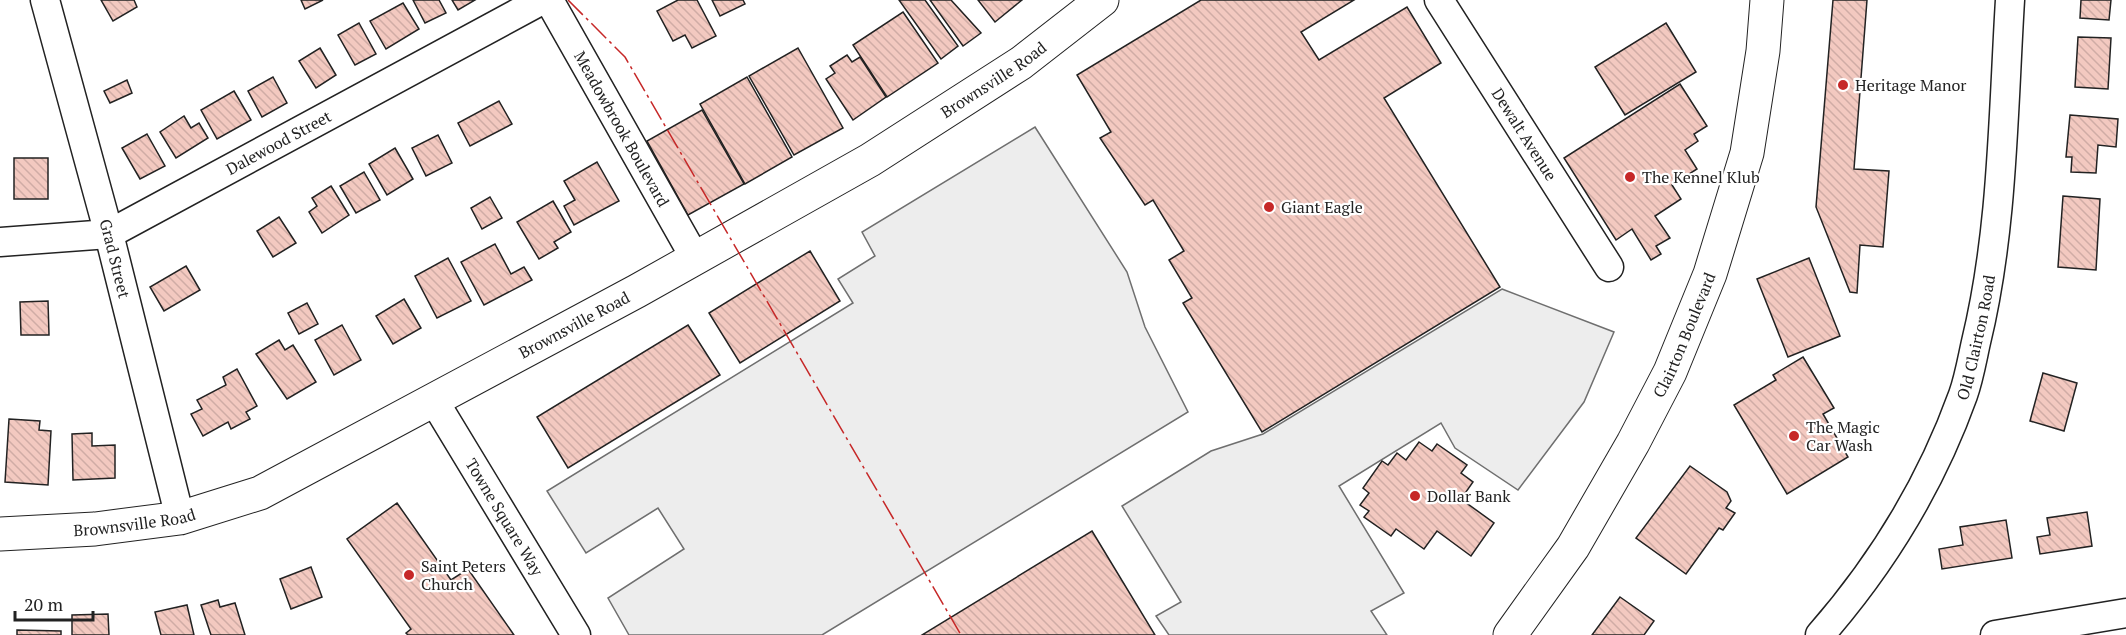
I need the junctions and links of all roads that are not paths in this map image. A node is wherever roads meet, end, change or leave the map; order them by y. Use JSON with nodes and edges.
{"nodes":[{"id":1,"x":45,"y":0,"type":"edge"},
{"id":2,"x":542,"y":0,"type":"edge"},
{"id":3,"x":549,"y":0,"type":"edge"},
{"id":4,"x":1102,"y":0,"type":"edge"},
{"id":5,"x":1439,"y":0,"type":"edge"},
{"id":6,"x":1767,"y":0,"type":"edge"},
{"id":7,"x":2010,"y":0,"type":"edge"},
{"id":8,"x":109,"y":234,"type":"junction"},
{"id":9,"x":0,"y":242,"type":"edge"},
{"id":10,"x":695,"y":258,"type":"junction"},
{"id":11,"x":1609,"y":267,"type":"dead end"},
{"id":12,"x":433,"y":399,"type":"junction"},
{"id":13,"x":180,"y":518,"type":"junction"},
{"id":14,"x":0,"y":534,"type":"edge"},
{"id":15,"x":2126,"y":613,"type":"edge"},
{"id":16,"x":576,"y":635,"type":"edge"},
{"id":17,"x":1510,"y":635,"type":"edge"},
{"id":18,"x":1820,"y":635,"type":"edge"},
{"id":19,"x":1995,"y":635,"type":"edge"}],
"edges":[{"from":1,"to":8,"type":"street","name":"Grad Street"},
{"from":2,"to":8,"type":"street","name":"Dalewood Street"},
{"from":3,"to":10,"type":"street","name":"Meadowbrook Boulevard"},
{"from":4,"to":10,"type":"main road","name":"Brownsville Road"},
{"from":5,"to":11,"type":"street","name":"Dewalt Avenue"},
{"from":6,"to":17,"type":"main road","name":"Clairton Boulevard"},
{"from":7,"to":18,"type":"street","name":"Old Clairton Road"},
{"from":8,"to":9,"type":"street","name":"Dalewood Street"},
{"from":8,"to":13,"type":"street","name":"Grad Street"},
{"from":10,"to":12,"type":"main road","name":"Brownsville Road"},
{"from":12,"to":13,"type":"main road","name":"Brownsville Road"},
{"from":12,"to":16,"type":"street","name":"Towne Square Way"},
{"from":13,"to":14,"type":"main road","name":"Brownsville Road"},
{"from":15,"to":19,"type":"street"}]}
